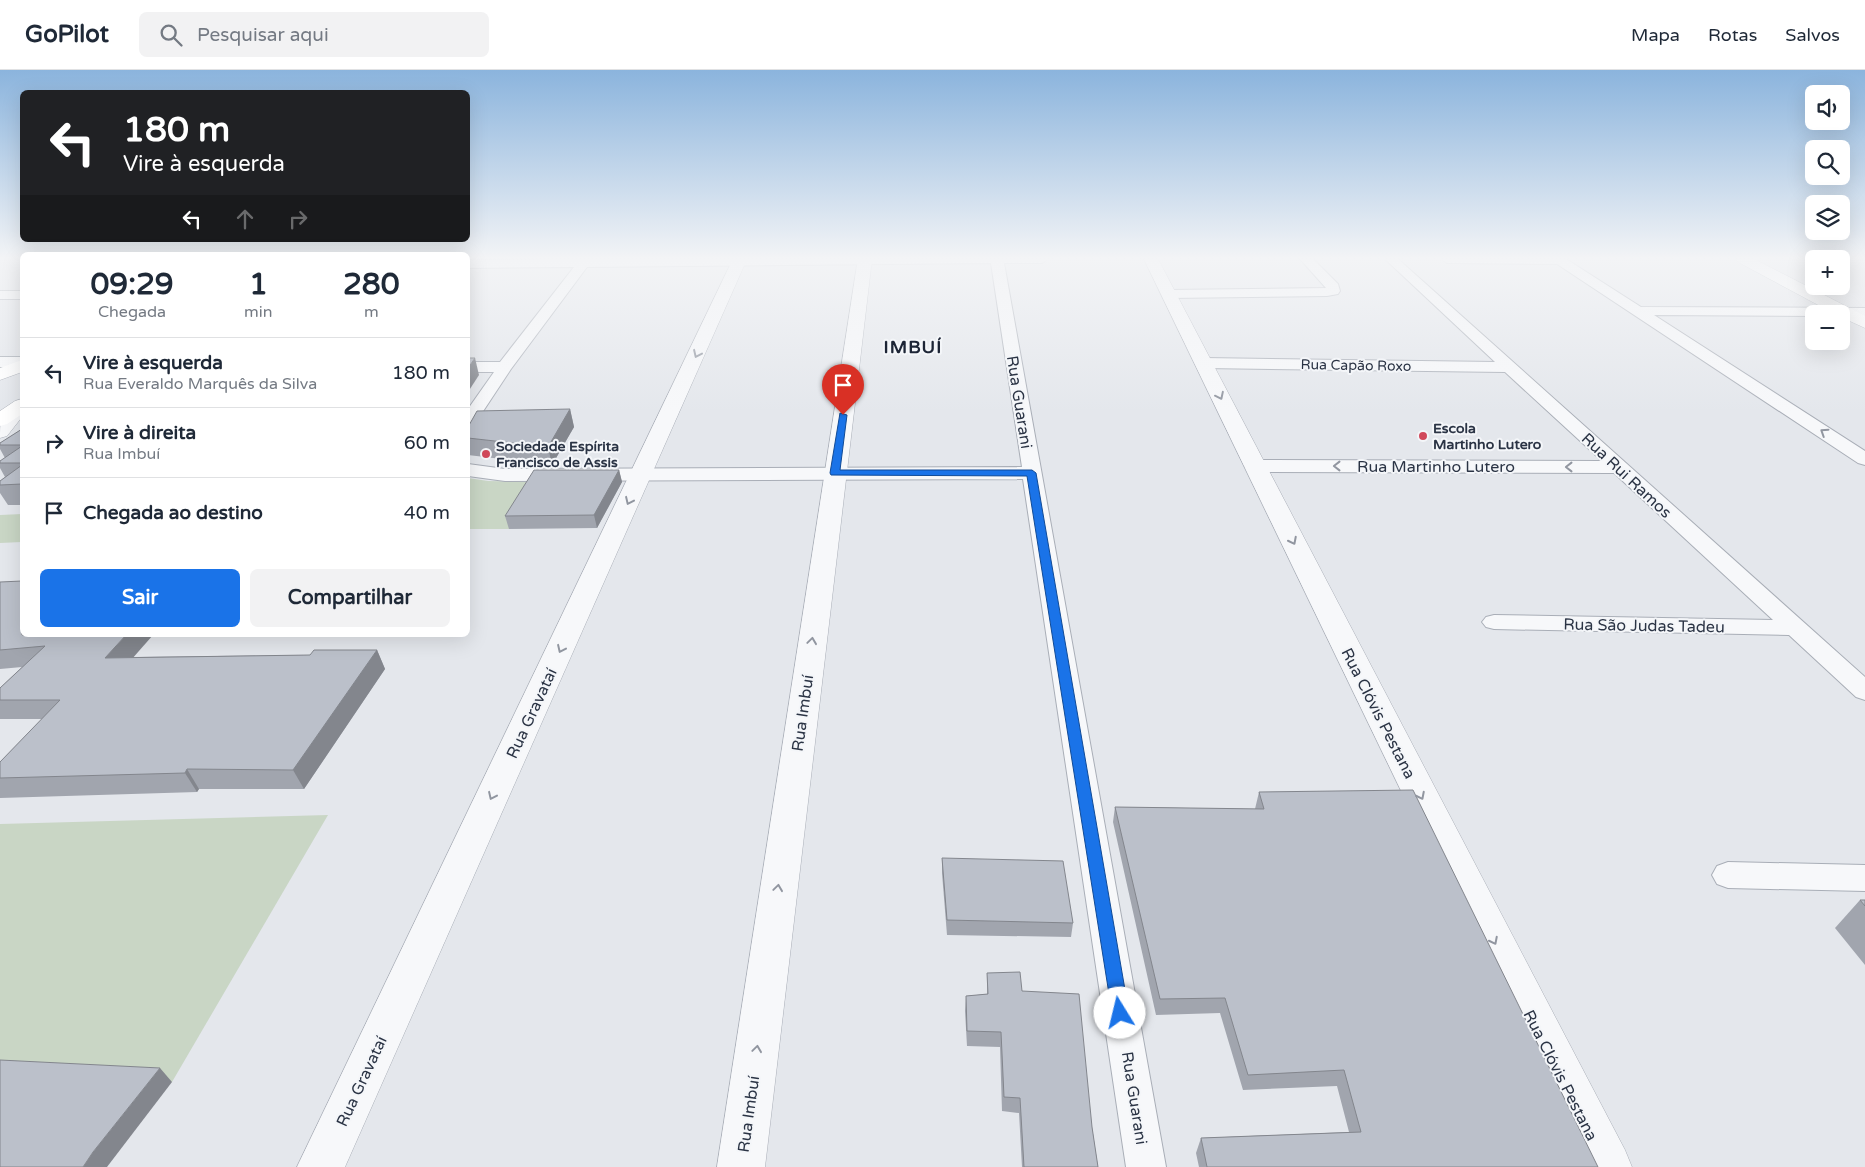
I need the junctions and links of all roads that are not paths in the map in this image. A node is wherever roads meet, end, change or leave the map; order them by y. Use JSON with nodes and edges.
{"nodes":[{"id":1,"x":548,"y":310,"type":"edge"},
{"id":2,"x":717,"y":310,"type":"edge"},
{"id":3,"x":858,"y":310,"type":"edge"},
{"id":4,"x":1005,"y":310,"type":"edge"},
{"id":5,"x":1177,"y":310,"type":"edge"},
{"id":6,"x":1447,"y":310,"type":"edge"},
{"id":7,"x":1636,"y":311,"type":"joint"},
{"id":8,"x":1865,"y":312,"type":"edge"},
{"id":9,"x":1805,"y":313,"type":"edge"},
{"id":10,"x":1850,"y":315,"type":"edge"},
{"id":11,"x":1850,"y":319,"type":"edge"},
{"id":12,"x":1850,"y":322,"type":"edge"},
{"id":13,"x":1865,"y":323,"type":"edge"},
{"id":14,"x":1865,"y":334,"type":"edge"},
{"id":15,"x":0,"y":362,"type":"edge"},
{"id":16,"x":20,"y":362,"type":"edge"},
{"id":17,"x":1204,"y":363,"type":"junction"},
{"id":18,"x":20,"y":367,"type":"edge"},
{"id":19,"x":470,"y":367,"type":"edge"},
{"id":20,"x":505,"y":367,"type":"junction"},
{"id":21,"x":1509,"y":367,"type":"junction"},
{"id":22,"x":0,"y":374,"type":"edge"},
{"id":23,"x":20,"y":407,"type":"edge"},
{"id":24,"x":470,"y":418,"type":"edge"},
{"id":25,"x":0,"y":420,"type":"edge"},
{"id":26,"x":0,"y":432,"type":"edge"},
{"id":27,"x":1865,"y":459,"type":"edge"},
{"id":28,"x":1255,"y":466,"type":"junction"},
{"id":29,"x":1618,"y":467,"type":"junction"},
{"id":30,"x":470,"y":470,"type":"edge"},
{"id":31,"x":642,"y":473,"type":"junction"},
{"id":32,"x":835,"y":473,"type":"junction"},
{"id":33,"x":1032,"y":473,"type":"junction"},
{"id":34,"x":1494,"y":622,"type":"dead end"},
{"id":35,"x":1793,"y":628,"type":"junction"},
{"id":36,"x":1865,"y":691,"type":"edge"},
{"id":37,"x":1728,"y":875,"type":"dead end"},
{"id":38,"x":1865,"y":878,"type":"edge"},
{"id":39,"x":321,"y":1167,"type":"edge"},
{"id":40,"x":741,"y":1167,"type":"edge"},
{"id":41,"x":1146,"y":1167,"type":"edge"},
{"id":42,"x":1608,"y":1167,"type":"edge"}],
"edges":[{"from":1,"to":20,"type":"street"},
{"from":2,"to":31,"type":"street","name":"Rua Gravataí","one_way":true},
{"from":3,"to":32,"type":"street","name":"Rua Imbuí"},
{"from":4,"to":33,"type":"street","name":"Rua Guarani"},
{"from":5,"to":17,"type":"street","name":"Rua Clóvis Pestana"},
{"from":6,"to":21,"type":"street","name":"Rua Rui Ramos"},
{"from":7,"to":9,"type":"street"},
{"from":27,"to":7,"type":"street","one_way":true},
{"from":8,"to":10,"type":"street"},
{"from":11,"to":13,"type":"main road"},
{"from":12,"to":14,"type":"main road"},
{"from":15,"to":16,"type":"street"},
{"from":17,"to":21,"type":"street","name":"Rua Capão Roxo"},
{"from":17,"to":28,"type":"street","name":"Rua Clóvis Pestana","one_way":true},
{"from":18,"to":22,"type":"main road"},
{"from":19,"to":20,"type":"street"},
{"from":20,"to":24,"type":"street"},
{"from":21,"to":29,"type":"street","name":"Rua Rui Ramos"},
{"from":23,"to":25,"type":"main road"},
{"from":23,"to":26,"type":"street"},
{"from":29,"to":28,"type":"street","name":"Rua Martinho Lutero","one_way":true},
{"from":28,"to":42,"type":"street","name":"Rua Clóvis Pestana","one_way":true},
{"from":29,"to":35,"type":"street","name":"Rua Rui Ramos"},
{"from":30,"to":31,"type":"street"},
{"from":31,"to":32,"type":"street"},
{"from":31,"to":39,"type":"street","name":"Rua Gravataí","one_way":true},
{"from":32,"to":33,"type":"street"},
{"from":40,"to":32,"type":"street","name":"Rua Imbuí","one_way":true},
{"from":33,"to":41,"type":"street","name":"Rua Guarani"},
{"from":34,"to":35,"type":"street","name":"Rua São Judas Tadeu"},
{"from":35,"to":36,"type":"street","name":"Rua Rui Ramos"},
{"from":37,"to":38,"type":"street"}]}
